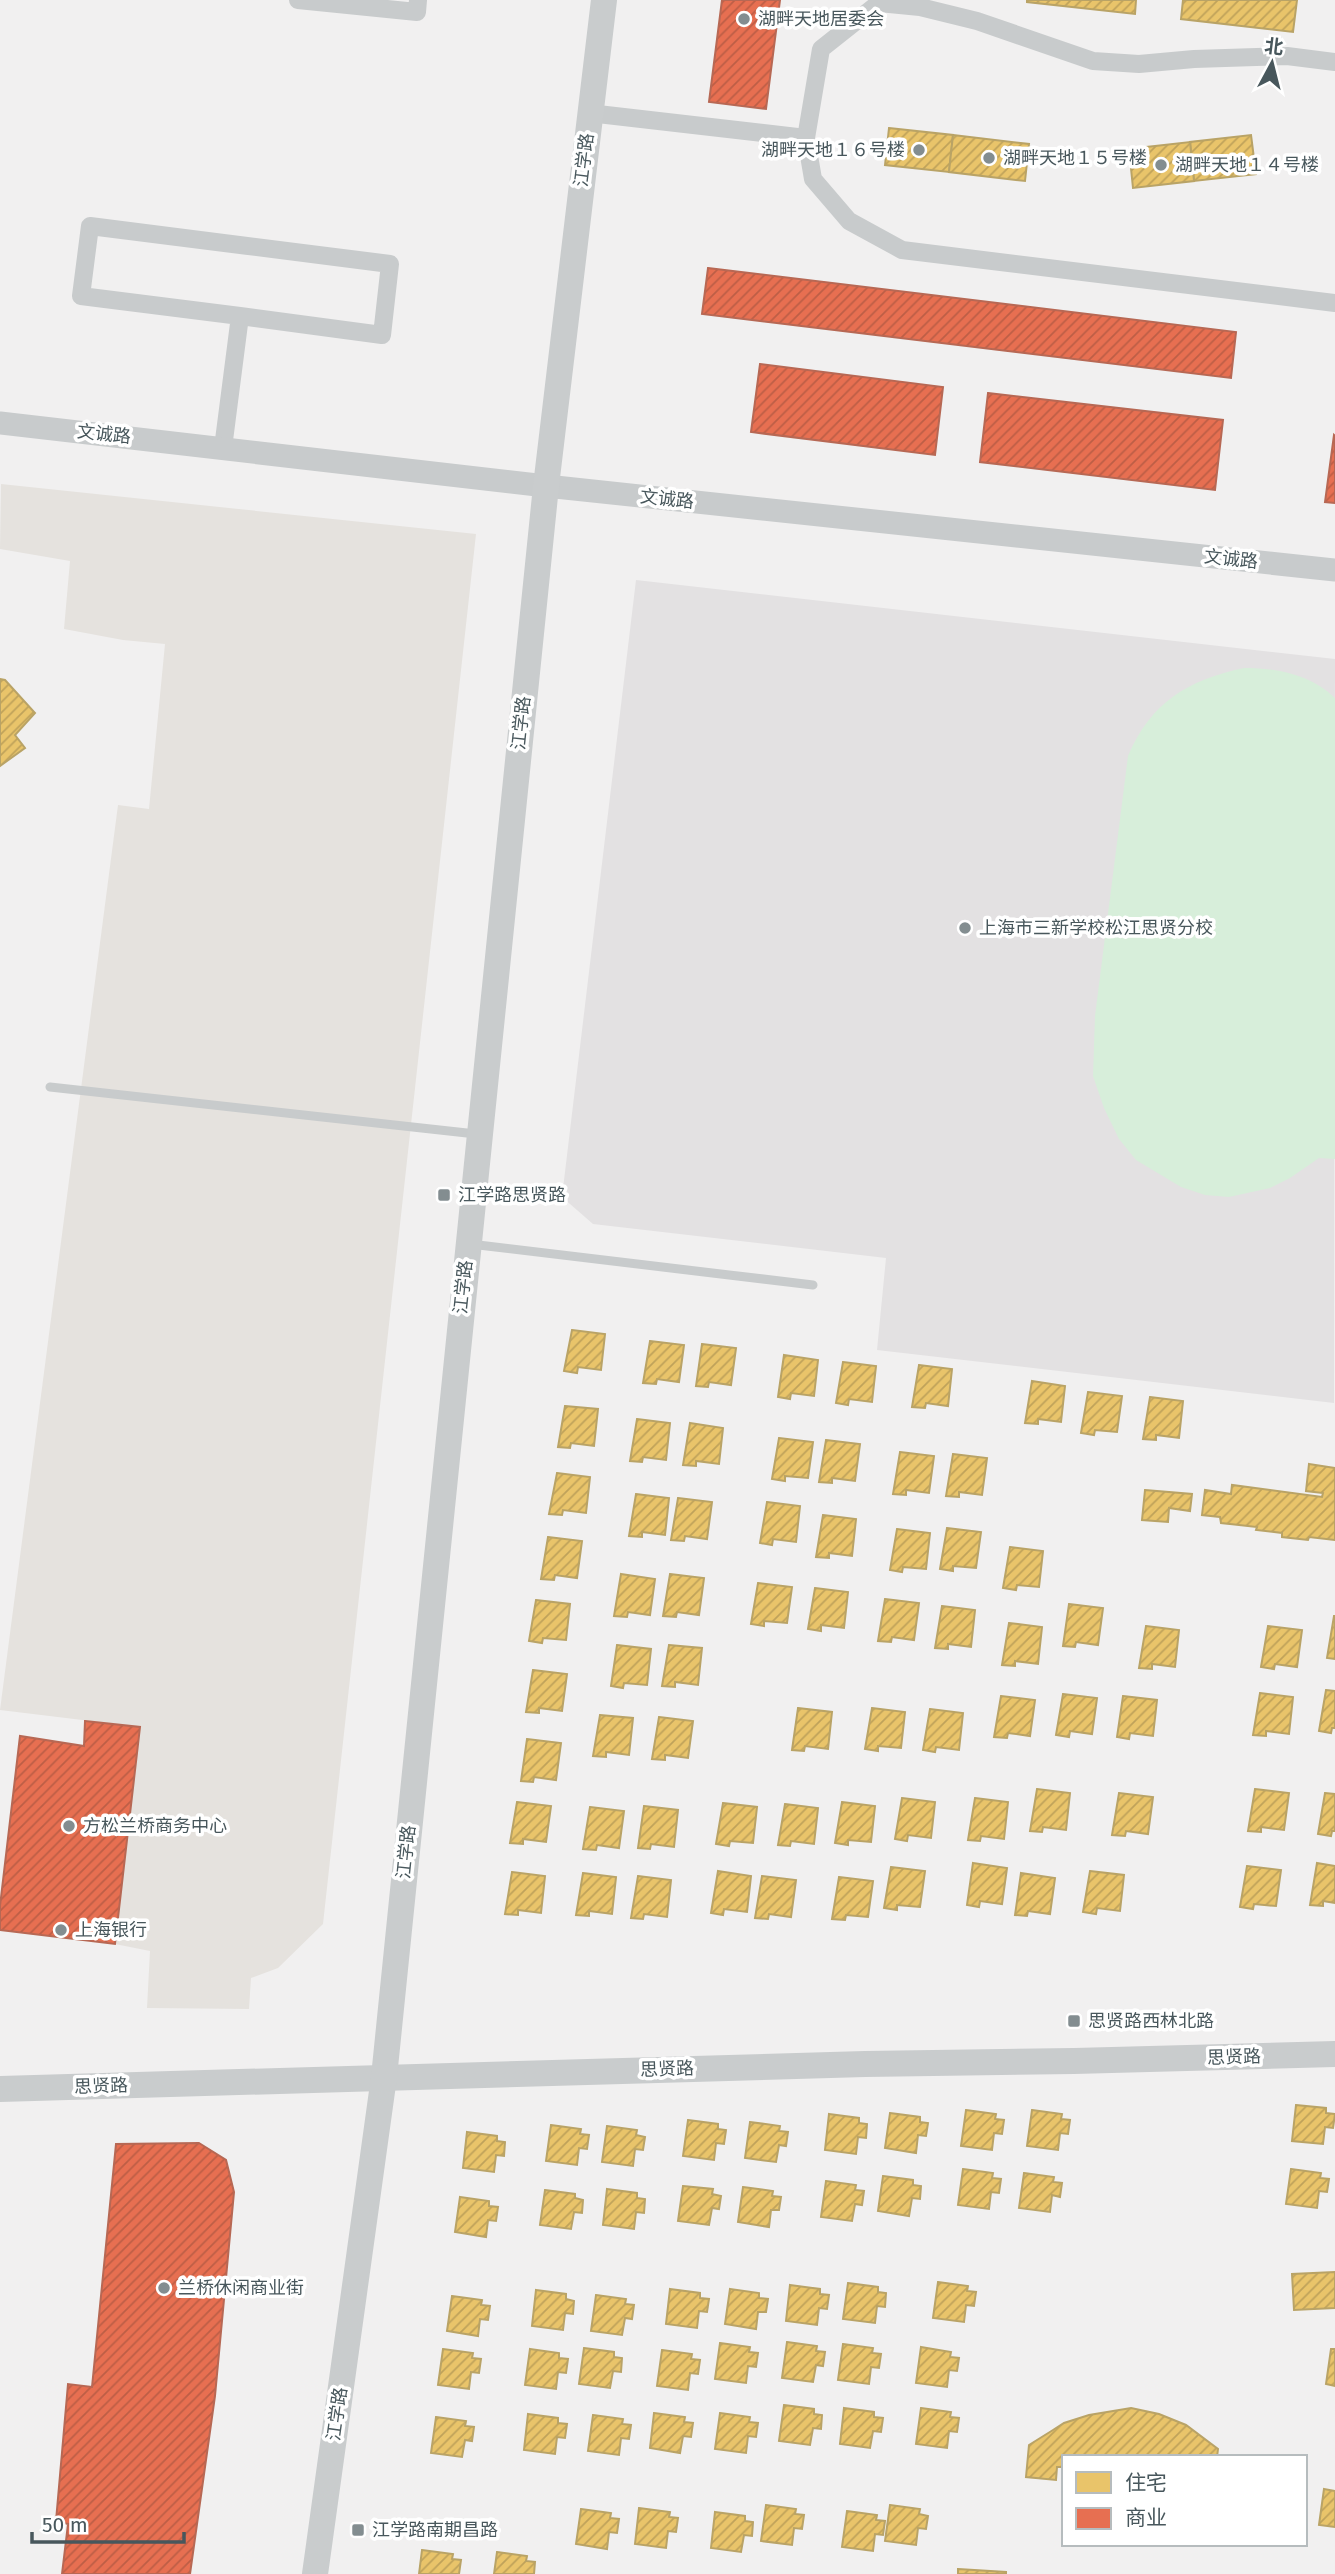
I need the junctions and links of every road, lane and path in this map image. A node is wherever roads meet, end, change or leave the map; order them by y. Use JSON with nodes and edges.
{"nodes":[{"id":1,"x":298,"y":0,"type":"edge"},
{"id":2,"x":418,"y":0,"type":"edge"},
{"id":3,"x":604,"y":0,"type":"edge"},
{"id":4,"x":1335,"y":62,"type":"edge"},
{"id":5,"x":589,"y":113,"type":"junction"},
{"id":6,"x":806,"y":138,"type":"junction"},
{"id":7,"x":1335,"y":303,"type":"edge"},
{"id":8,"x":240,"y":316,"type":"junction"},
{"id":9,"x":0,"y":423,"type":"edge"},
{"id":10,"x":223,"y":448,"type":"junction"},
{"id":11,"x":546,"y":486,"type":"junction"},
{"id":12,"x":1335,"y":570,"type":"edge"},
{"id":13,"x":50,"y":1087,"type":"dead end"},
{"id":14,"x":478,"y":1134,"type":"junction"},
{"id":15,"x":467,"y":1244,"type":"junction"},
{"id":16,"x":813,"y":1285,"type":"dead end"},
{"id":17,"x":1335,"y":2054,"type":"edge"},
{"id":18,"x":384,"y":2077,"type":"junction"},
{"id":19,"x":0,"y":2089,"type":"edge"},
{"id":20,"x":315,"y":2574,"type":"edge"}],
"edges":[{"from":1,"to":2,"type":"street"},
{"from":3,"to":5,"type":"main road","name":"江学路"},
{"from":4,"to":6,"type":"street"},
{"from":5,"to":6,"type":"street"},
{"from":5,"to":11,"type":"main road","name":"江学路"},
{"from":6,"to":7,"type":"street"},
{"from":8,"to":8,"type":"street"},
{"from":8,"to":10,"type":"street"},
{"from":9,"to":10,"type":"street","name":"文诚路"},
{"from":10,"to":11,"type":"street","name":"文诚路"},
{"from":11,"to":12,"type":"street","name":"文诚路"},
{"from":11,"to":14,"type":"main road","name":"江学路"},
{"from":13,"to":14,"type":"lane"},
{"from":14,"to":15,"type":"main road","name":"江学路"},
{"from":15,"to":16,"type":"lane"},
{"from":15,"to":18,"type":"main road","name":"江学路"},
{"from":17,"to":18,"type":"main road","name":"思贤路"},
{"from":18,"to":19,"type":"main road","name":"思贤路"},
{"from":18,"to":20,"type":"main road","name":"江学路"}]}
